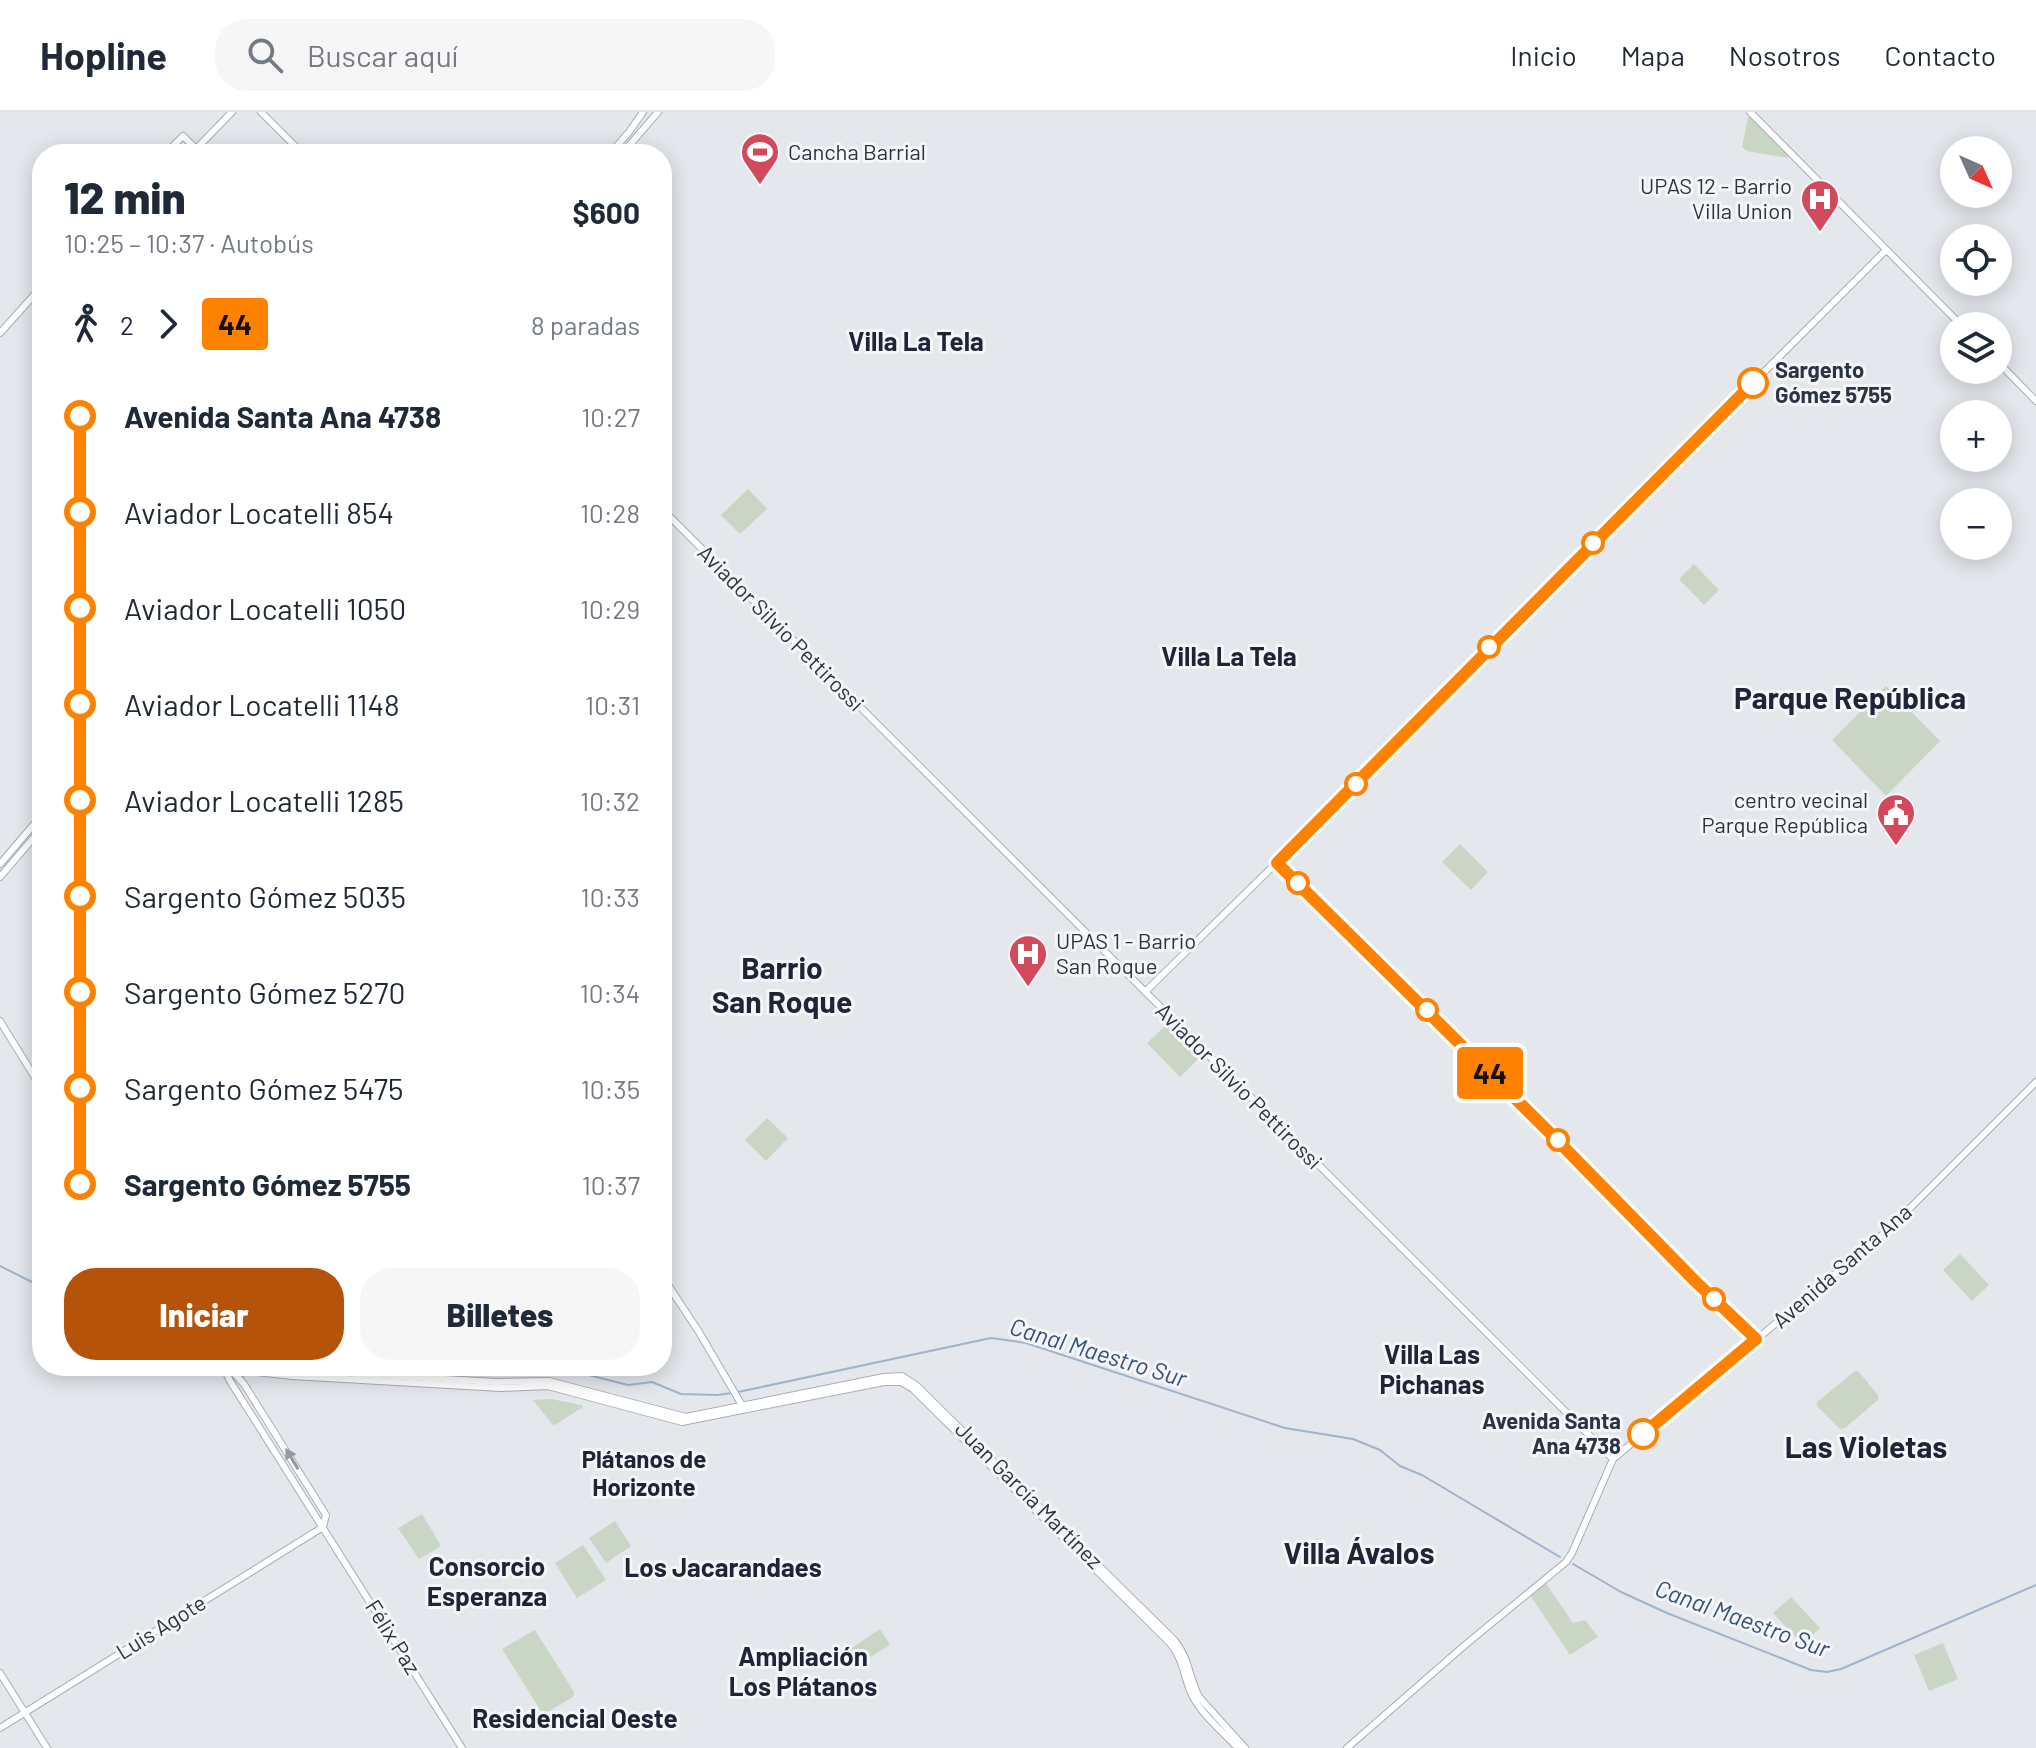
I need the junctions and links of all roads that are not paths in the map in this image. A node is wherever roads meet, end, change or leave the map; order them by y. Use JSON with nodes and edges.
{"nodes":[{"id":1,"x":232,"y":112,"type":"edge"},
{"id":2,"x":261,"y":112,"type":"edge"},
{"id":3,"x":643,"y":112,"type":"edge"},
{"id":4,"x":658,"y":112,"type":"edge"},
{"id":5,"x":1750,"y":112,"type":"edge"},
{"id":6,"x":175,"y":144,"type":"edge"},
{"id":7,"x":191,"y":144,"type":"edge"},
{"id":8,"x":201,"y":144,"type":"edge"},
{"id":9,"x":293,"y":144,"type":"edge"},
{"id":10,"x":618,"y":144,"type":"edge"},
{"id":11,"x":631,"y":144,"type":"edge"},
{"id":12,"x":1886,"y":250,"type":"junction"},
{"id":13,"x":32,"y":297,"type":"edge"},
{"id":14,"x":1948,"y":312,"type":"edge"},
{"id":15,"x":0,"y":333,"type":"edge"},
{"id":16,"x":2012,"y":376,"type":"edge"},
{"id":17,"x":2036,"y":401,"type":"edge"},
{"id":18,"x":672,"y":519,"type":"edge"},
{"id":19,"x":32,"y":827,"type":"edge"},
{"id":20,"x":32,"y":840,"type":"edge"},
{"id":21,"x":0,"y":864,"type":"edge"},
{"id":22,"x":0,"y":877,"type":"edge"},
{"id":23,"x":1145,"y":992,"type":"junction"},
{"id":24,"x":0,"y":1021,"type":"edge"},
{"id":25,"x":32,"y":1073,"type":"edge"},
{"id":26,"x":2036,"y":1082,"type":"edge"},
{"id":27,"x":672,"y":1291,"type":"edge"},
{"id":28,"x":230,"y":1376,"type":"edge"},
{"id":29,"x":235,"y":1376,"type":"edge"},
{"id":30,"x":393,"y":1376,"type":"edge"},
{"id":31,"x":744,"y":1407,"type":"junction"},
{"id":32,"x":1613,"y":1459,"type":"junction"},
{"id":33,"x":323,"y":1527,"type":"junction"},
{"id":34,"x":0,"y":1673,"type":"edge"},
{"id":35,"x":25,"y":1712,"type":"junction"},
{"id":36,"x":0,"y":1728,"type":"edge"},
{"id":37,"x":47,"y":1748,"type":"edge"},
{"id":38,"x":462,"y":1748,"type":"edge"},
{"id":39,"x":1238,"y":1748,"type":"edge"},
{"id":40,"x":1245,"y":1748,"type":"edge"},
{"id":41,"x":1347,"y":1748,"type":"edge"}],
"edges":[{"from":1,"to":8,"type":"main road"},
{"from":2,"to":9,"type":"main road"},
{"from":3,"to":10,"type":"main road"},
{"from":4,"to":11,"type":"main road"},
{"from":5,"to":12,"type":"main road"},
{"from":6,"to":7,"type":"main road"},
{"from":12,"to":14,"type":"main road"},
{"from":12,"to":23,"type":"main road"},
{"from":13,"to":15,"type":"main road"},
{"from":16,"to":17,"type":"main road"},
{"from":18,"to":23,"type":"main road","name":"Aviador Silvio Pettirossi"},
{"from":19,"to":21,"type":"main road"},
{"from":20,"to":22,"type":"main road"},
{"from":23,"to":32,"type":"main road","name":"Aviador Silvio Pettirossi"},
{"from":24,"to":25,"type":"main road"},
{"from":26,"to":32,"type":"main road","name":"Avenida Santa Ana"},
{"from":27,"to":31,"type":"main road"},
{"from":28,"to":33,"type":"main road","name":"Félix Paz"},
{"from":33,"to":29,"type":"main road","name":"Félix Paz","one_way":true},
{"from":30,"to":31,"type":"main road"},
{"from":31,"to":39,"type":"main road","name":"Juan García Martínez"},
{"from":31,"to":40,"type":"main road","name":"Juan García Martínez"},
{"from":32,"to":41,"type":"main road","name":"Avenida Santa Ana"},
{"from":33,"to":35,"type":"main road","name":"Luis Agote"},
{"from":33,"to":38,"type":"main road","name":"Félix Paz"},
{"from":34,"to":35,"type":"main road"},
{"from":35,"to":36,"type":"main road","name":"Luis Agote"},
{"from":35,"to":37,"type":"main road"}]}
